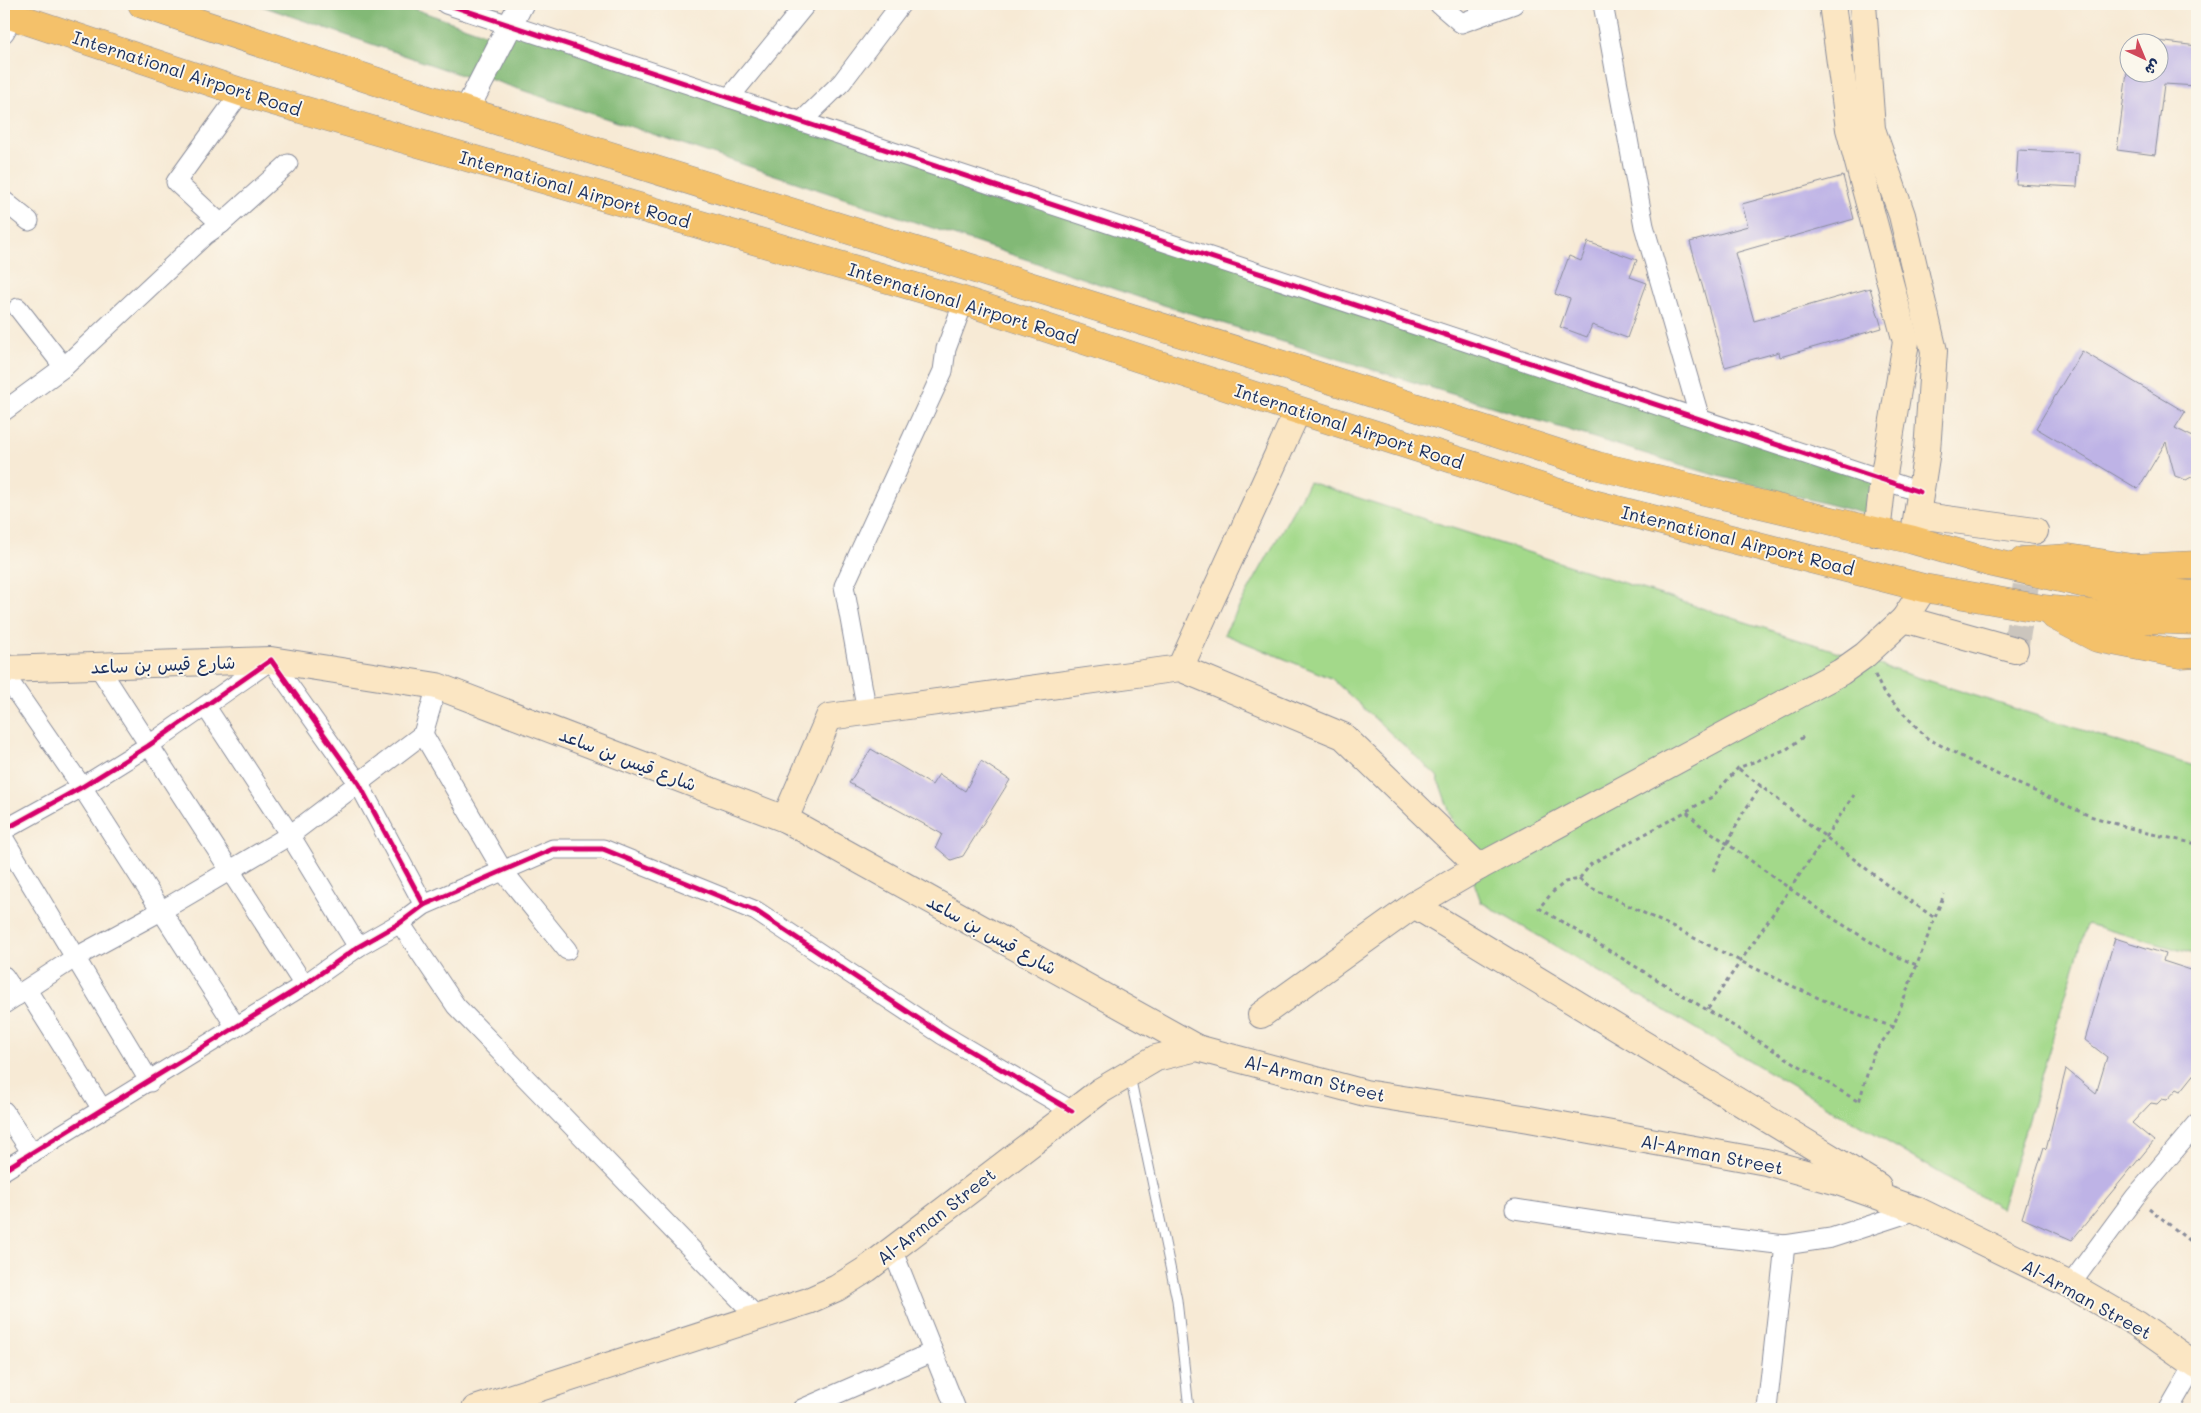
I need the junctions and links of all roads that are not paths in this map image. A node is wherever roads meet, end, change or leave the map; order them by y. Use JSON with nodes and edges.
{"nodes":[{"id":1,"x":142,"y":4,"type":"edge"},
{"id":2,"x":446,"y":4,"type":"edge"},
{"id":3,"x":521,"y":4,"type":"edge"},
{"id":4,"x":806,"y":4,"type":"edge"},
{"id":5,"x":901,"y":4,"type":"edge"},
{"id":6,"x":1439,"y":4,"type":"edge"},
{"id":7,"x":1514,"y":4,"type":"edge"},
{"id":8,"x":1603,"y":4,"type":"edge"},
{"id":9,"x":1832,"y":4,"type":"edge"},
{"id":10,"x":1862,"y":4,"type":"edge"},
{"id":11,"x":7,"y":21,"type":"edge"},
{"id":12,"x":510,"y":26,"type":"junction"},
{"id":13,"x":241,"y":92,"type":"junction"},
{"id":14,"x":729,"y":98,"type":"junction"},
{"id":15,"x":466,"y":111,"type":"junction"},
{"id":16,"x":802,"y":122,"type":"junction"},
{"id":17,"x":288,"y":164,"type":"dead end"},
{"id":18,"x":4,"y":201,"type":"edge"},
{"id":19,"x":29,"y":221,"type":"dead end"},
{"id":20,"x":221,"y":224,"type":"junction"},
{"id":21,"x":964,"y":301,"type":"junction"},
{"id":22,"x":18,"y":308,"type":"dead end"},
{"id":23,"x":64,"y":366,"type":"junction"},
{"id":24,"x":1298,"y":410,"type":"junction"},
{"id":25,"x":4,"y":411,"type":"edge"},
{"id":26,"x":1700,"y":419,"type":"junction"},
{"id":27,"x":1883,"y":480,"type":"junction"},
{"id":28,"x":1917,"y":516,"type":"junction"},
{"id":29,"x":2035,"y":532,"type":"dead end"},
{"id":30,"x":1878,"y":533,"type":"junction"},
{"id":31,"x":1989,"y":562,"type":"junction"},
{"id":32,"x":2197,"y":565,"type":"edge"},
{"id":33,"x":1924,"y":588,"type":"junction"},
{"id":34,"x":2197,"y":595,"type":"edge"},
{"id":35,"x":2043,"y":609,"type":"junction"},
{"id":36,"x":1904,"y":619,"type":"junction"},
{"id":37,"x":2197,"y":621,"type":"edge"},
{"id":38,"x":2015,"y":650,"type":"dead end"},
{"id":39,"x":2197,"y":653,"type":"edge"},
{"id":40,"x":271,"y":660,"type":"junction"},
{"id":41,"x":98,"y":666,"type":"junction"},
{"id":42,"x":1180,"y":668,"type":"junction"},
{"id":43,"x":4,"y":669,"type":"edge"},
{"id":44,"x":4,"y":674,"type":"edge"},
{"id":45,"x":437,"y":686,"type":"junction"},
{"id":46,"x":206,"y":707,"type":"junction"},
{"id":47,"x":867,"y":712,"type":"junction"},
{"id":48,"x":423,"y":734,"type":"junction"},
{"id":49,"x":148,"y":746,"type":"junction"},
{"id":50,"x":359,"y":784,"type":"junction"},
{"id":51,"x":82,"y":786,"type":"junction"},
{"id":52,"x":785,"y":819,"type":"junction"},
{"id":53,"x":4,"y":830,"type":"edge"},
{"id":54,"x":290,"y":835,"type":"junction"},
{"id":55,"x":4,"y":839,"type":"edge"},
{"id":56,"x":1479,"y":867,"type":"junction"},
{"id":57,"x":229,"y":871,"type":"junction"},
{"id":58,"x":503,"y":871,"type":"junction"},
{"id":59,"x":424,"y":905,"type":"junction"},
{"id":60,"x":1414,"y":905,"type":"junction"},
{"id":61,"x":161,"y":911,"type":"junction"},
{"id":62,"x":400,"y":923,"type":"junction"},
{"id":63,"x":358,"y":947,"type":"junction"},
{"id":64,"x":567,"y":950,"type":"dead end"},
{"id":65,"x":76,"y":957,"type":"junction"},
{"id":66,"x":4,"y":976,"type":"edge"},
{"id":67,"x":304,"y":985,"type":"junction"},
{"id":68,"x":16,"y":997,"type":"edge"},
{"id":69,"x":1262,"y":1015,"type":"dead end"},
{"id":70,"x":236,"y":1027,"type":"junction"},
{"id":71,"x":1197,"y":1048,"type":"junction"},
{"id":72,"x":1130,"y":1073,"type":"junction"},
{"id":73,"x":150,"y":1082,"type":"junction"},
{"id":74,"x":102,"y":1109,"type":"junction"},
{"id":75,"x":4,"y":1111,"type":"edge"},
{"id":76,"x":1072,"y":1111,"type":"junction"},
{"id":77,"x":2197,"y":1124,"type":"edge"},
{"id":78,"x":1780,"y":1126,"type":"junction"},
{"id":79,"x":32,"y":1153,"type":"junction"},
{"id":80,"x":1766,"y":1162,"type":"junction"},
{"id":81,"x":4,"y":1170,"type":"edge"},
{"id":82,"x":1515,"y":1209,"type":"dead end"},
{"id":83,"x":1917,"y":1210,"type":"junction"},
{"id":84,"x":1785,"y":1246,"type":"junction"},
{"id":85,"x":892,"y":1250,"type":"junction"},
{"id":86,"x":2070,"y":1285,"type":"junction"},
{"id":87,"x":758,"y":1318,"type":"junction"},
{"id":88,"x":933,"y":1352,"type":"junction"},
{"id":89,"x":2196,"y":1365,"type":"edge"},
{"id":90,"x":475,"y":1409,"type":"edge"},
{"id":91,"x":802,"y":1409,"type":"edge"},
{"id":92,"x":956,"y":1409,"type":"edge"},
{"id":93,"x":1189,"y":1409,"type":"edge"},
{"id":94,"x":1767,"y":1409,"type":"edge"},
{"id":95,"x":2169,"y":1409,"type":"edge"}],
"edges":[{"from":1,"to":15,"type":"highway","name":"International Airport Road"},
{"from":2,"to":12,"type":"street"},
{"from":3,"to":12,"type":"street"},
{"from":4,"to":14,"type":"street"},
{"from":5,"to":16,"type":"street"},
{"from":6,"to":7,"type":"street"},
{"from":8,"to":26,"type":"street"},
{"from":9,"to":27,"type":"main road"},
{"from":10,"to":28,"type":"main road"},
{"from":11,"to":13,"type":"highway","name":"International Airport Road"},
{"from":12,"to":14,"type":"street"},
{"from":12,"to":15,"type":"street"},
{"from":13,"to":20,"type":"street"},
{"from":13,"to":21,"type":"highway","name":"International Airport Road"},
{"from":14,"to":16,"type":"street"},
{"from":15,"to":30,"type":"highway","name":"International Airport Road"},
{"from":16,"to":26,"type":"street"},
{"from":17,"to":20,"type":"street"},
{"from":18,"to":19,"type":"street"},
{"from":20,"to":23,"type":"street"},
{"from":21,"to":24,"type":"highway","name":"International Airport Road"},
{"from":21,"to":47,"type":"street"},
{"from":22,"to":23,"type":"street"},
{"from":23,"to":25,"type":"street"},
{"from":24,"to":33,"type":"highway","name":"International Airport Road"},
{"from":24,"to":42,"type":"main road"},
{"from":26,"to":27,"type":"street"},
{"from":27,"to":28,"type":"street"},
{"from":27,"to":30,"type":"main road"},
{"from":28,"to":29,"type":"main road"},
{"from":28,"to":30,"type":"highway","name":"International Airport Road"},
{"from":28,"to":31,"type":"highway","name":"International Airport Road"},
{"from":31,"to":32,"type":"highway"},
{"from":31,"to":34,"type":"highway","name":"International Airport Road"},
{"from":33,"to":35,"type":"highway","name":"International Airport Road"},
{"from":33,"to":36,"type":"main road"},
{"from":35,"to":37,"type":"highway"},
{"from":35,"to":39,"type":"highway"},
{"from":36,"to":38,"type":"main road"},
{"from":36,"to":56,"type":"main road"},
{"from":40,"to":41,"type":"main road","name":"شارع قيس بن ساعد"},
{"from":40,"to":45,"type":"main road","name":"شارع قيس بن ساعد"},
{"from":40,"to":46,"type":"street"},
{"from":40,"to":50,"type":"street"},
{"from":41,"to":43,"type":"main road","name":"شارع قيس بن ساعد"},
{"from":41,"to":49,"type":"street"},
{"from":42,"to":47,"type":"main road"},
{"from":42,"to":56,"type":"main road"},
{"from":44,"to":51,"type":"street"},
{"from":45,"to":48,"type":"street"},
{"from":45,"to":52,"type":"main road","name":"شارع قيس بن ساعد"},
{"from":46,"to":49,"type":"street"},
{"from":46,"to":54,"type":"street"},
{"from":47,"to":52,"type":"main road"},
{"from":48,"to":50,"type":"street"},
{"from":48,"to":58,"type":"street"},
{"from":49,"to":51,"type":"street"},
{"from":49,"to":57,"type":"street"},
{"from":50,"to":54,"type":"street"},
{"from":50,"to":59,"type":"street"},
{"from":51,"to":53,"type":"street"},
{"from":51,"to":61,"type":"street"},
{"from":52,"to":71,"type":"main road","name":"شارع قيس بن ساعد"},
{"from":54,"to":57,"type":"street"},
{"from":54,"to":63,"type":"street"},
{"from":55,"to":65,"type":"street"},
{"from":56,"to":60,"type":"main road"},
{"from":57,"to":61,"type":"street"},
{"from":57,"to":67,"type":"street"},
{"from":58,"to":59,"type":"street"},
{"from":58,"to":64,"type":"street"},
{"from":58,"to":76,"type":"street"},
{"from":59,"to":62,"type":"street"},
{"from":60,"to":69,"type":"main road"},
{"from":60,"to":78,"type":"main road"},
{"from":61,"to":65,"type":"street"},
{"from":61,"to":70,"type":"street"},
{"from":62,"to":63,"type":"street"},
{"from":62,"to":87,"type":"street"},
{"from":63,"to":67,"type":"street"},
{"from":65,"to":68,"type":"street"},
{"from":65,"to":73,"type":"street"},
{"from":66,"to":68,"type":"street"},
{"from":67,"to":70,"type":"street"},
{"from":68,"to":74,"type":"street"},
{"from":70,"to":73,"type":"street"},
{"from":71,"to":72,"type":"main road","name":"Al-Arman Street"},
{"from":71,"to":80,"type":"main road","name":"Al-Arman Street"},
{"from":72,"to":76,"type":"main road","name":"Al-Arman Street"},
{"from":72,"to":93,"type":"lane"},
{"from":73,"to":74,"type":"street"},
{"from":74,"to":79,"type":"street"},
{"from":75,"to":79,"type":"street"},
{"from":76,"to":85,"type":"main road","name":"Al-Arman Street"},
{"from":77,"to":86,"type":"street"},
{"from":78,"to":80,"type":"main road"},
{"from":78,"to":83,"type":"main road"},
{"from":79,"to":81,"type":"street"},
{"from":80,"to":83,"type":"main road","name":"Al-Arman Street"},
{"from":82,"to":84,"type":"street"},
{"from":83,"to":84,"type":"street"},
{"from":83,"to":86,"type":"main road","name":"Al-Arman Street"},
{"from":84,"to":94,"type":"street"},
{"from":85,"to":87,"type":"main road","name":"Al-Arman Street"},
{"from":85,"to":88,"type":"street"},
{"from":86,"to":89,"type":"main road","name":"Al-Arman Street"},
{"from":87,"to":90,"type":"main road","name":"Al-Arman Street"},
{"from":88,"to":91,"type":"street"},
{"from":88,"to":92,"type":"street"},
{"from":89,"to":95,"type":"street"}]}
